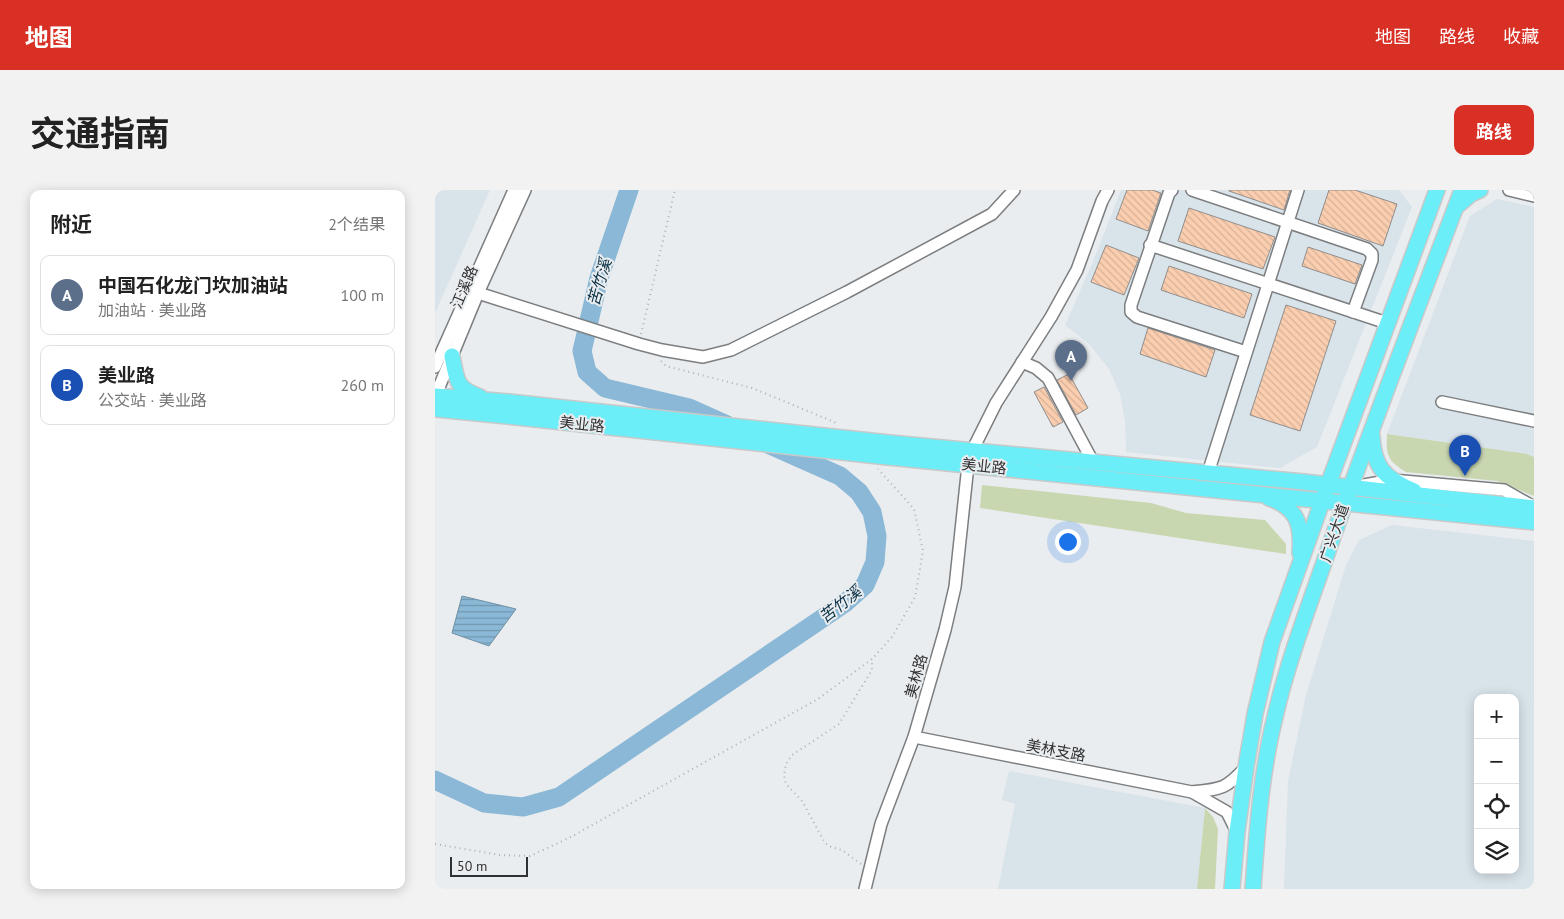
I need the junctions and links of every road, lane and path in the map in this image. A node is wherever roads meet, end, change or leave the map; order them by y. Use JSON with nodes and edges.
{"nodes":[{"id":1,"x":514,"y":190,"type":"edge"},
{"id":2,"x":525,"y":190,"type":"edge"},
{"id":3,"x":675,"y":190,"type":"edge"},
{"id":4,"x":1014,"y":190,"type":"edge"},
{"id":5,"x":1108,"y":190,"type":"edge"},
{"id":6,"x":1172,"y":190,"type":"edge"},
{"id":7,"x":1192,"y":190,"type":"edge"},
{"id":8,"x":1298,"y":190,"type":"edge"},
{"id":9,"x":1437,"y":190,"type":"edge"},
{"id":10,"x":1462,"y":190,"type":"edge"},
{"id":11,"x":1480,"y":190,"type":"edge"},
{"id":12,"x":1509,"y":190,"type":"edge"},
{"id":13,"x":1534,"y":196,"type":"edge"},
{"id":14,"x":1455,"y":207,"type":"junction"},
{"id":15,"x":1288,"y":222,"type":"junction"},
{"id":16,"x":1150,"y":245,"type":"junction"},
{"id":17,"x":1268,"y":284,"type":"junction"},
{"id":18,"x":478,"y":292,"type":"junction"},
{"id":19,"x":1353,"y":312,"type":"junction"},
{"id":20,"x":1387,"y":323,"type":"junction"},
{"id":21,"x":639,"y":344,"type":"junction"},
{"id":22,"x":662,"y":350,"type":"junction"},
{"id":23,"x":1246,"y":352,"type":"junction"},
{"id":24,"x":452,"y":356,"type":"junction"},
{"id":25,"x":1022,"y":362,"type":"junction"},
{"id":26,"x":435,"y":367,"type":"edge"},
{"id":27,"x":435,"y":397,"type":"edge"},
{"id":28,"x":489,"y":400,"type":"junction"},
{"id":29,"x":1442,"y":402,"type":"dead end"},
{"id":30,"x":435,"y":409,"type":"edge"},
{"id":31,"x":508,"y":409,"type":"junction"},
{"id":32,"x":1534,"y":421,"type":"edge"},
{"id":33,"x":843,"y":429,"type":"dead end"},
{"id":34,"x":1371,"y":429,"type":"junction"},
{"id":35,"x":970,"y":458,"type":"junction"},
{"id":36,"x":1093,"y":462,"type":"junction"},
{"id":37,"x":877,"y":468,"type":"dead end"},
{"id":38,"x":1208,"y":473,"type":"junction"},
{"id":39,"x":1392,"y":480,"type":"junction"},
{"id":40,"x":1328,"y":485,"type":"junction"},
{"id":41,"x":1349,"y":488,"type":"junction"},
{"id":42,"x":1246,"y":492,"type":"junction"},
{"id":43,"x":1427,"y":497,"type":"junction"},
{"id":44,"x":1323,"y":501,"type":"junction"},
{"id":45,"x":1344,"y":503,"type":"junction"},
{"id":46,"x":1534,"y":508,"type":"edge"},
{"id":47,"x":1534,"y":522,"type":"edge"},
{"id":48,"x":1298,"y":570,"type":"junction"},
{"id":49,"x":1317,"y":582,"type":"junction"},
{"id":50,"x":872,"y":659,"type":"junction"},
{"id":51,"x":914,"y":737,"type":"junction"},
{"id":52,"x":1246,"y":767,"type":"junction"},
{"id":53,"x":1192,"y":792,"type":"junction"},
{"id":54,"x":1237,"y":832,"type":"junction"},
{"id":55,"x":435,"y":844,"type":"edge"},
{"id":56,"x":869,"y":870,"type":"junction"},
{"id":57,"x":865,"y":889,"type":"edge"},
{"id":58,"x":1232,"y":889,"type":"edge"},
{"id":59,"x":1253,"y":889,"type":"edge"}],
"edges":[{"from":1,"to":26,"type":"street","name":"江溪路"},
{"from":2,"to":18,"type":"street","name":"江溪路"},
{"from":3,"to":21,"type":"path"},
{"from":4,"to":22,"type":"street"},
{"from":5,"to":25,"type":"street"},
{"from":6,"to":16,"type":"street"},
{"from":7,"to":15,"type":"street"},
{"from":8,"to":15,"type":"street"},
{"from":9,"to":20,"type":"main road","name":"广兴大道"},
{"from":10,"to":14,"type":"main road","name":"广兴大道"},
{"from":11,"to":14,"type":"main road"},
{"from":12,"to":13,"type":"street"},
{"from":14,"to":34,"type":"main road","name":"广兴大道"},
{"from":15,"to":17,"type":"street"},
{"from":15,"to":19,"type":"street"},
{"from":16,"to":17,"type":"street"},
{"from":16,"to":23,"type":"street"},
{"from":17,"to":19,"type":"street"},
{"from":17,"to":23,"type":"street"},
{"from":18,"to":21,"type":"street"},
{"from":18,"to":24,"type":"street","name":"江溪路"},
{"from":19,"to":20,"type":"street"},
{"from":20,"to":40,"type":"main road","name":"广兴大道"},
{"from":21,"to":22,"type":"street"},
{"from":22,"to":33,"type":"path"},
{"from":23,"to":38,"type":"street"},
{"from":24,"to":27,"type":"street","name":"江溪路"},
{"from":24,"to":28,"type":"main road"},
{"from":25,"to":35,"type":"street"},
{"from":25,"to":36,"type":"street"},
{"from":27,"to":28,"type":"main road","name":"美业路"},
{"from":28,"to":31,"type":"main road","name":"美业路"},
{"from":29,"to":32,"type":"street"},
{"from":30,"to":31,"type":"main road","name":"美业路"},
{"from":31,"to":35,"type":"main road","name":"美业路","bridge":true},
{"from":34,"to":39,"type":"main road"},
{"from":34,"to":41,"type":"main road","name":"广兴大道"},
{"from":35,"to":36,"type":"main road","name":"美业路"},
{"from":35,"to":42,"type":"main road","name":"美业路"},
{"from":35,"to":51,"type":"street","name":"美林路"},
{"from":36,"to":38,"type":"main road","name":"美业路"},
{"from":37,"to":50,"type":"path"},
{"from":38,"to":40,"type":"main road","name":"美业路"},
{"from":39,"to":41,"type":"street"},
{"from":39,"to":43,"type":"main road"},
{"from":39,"to":46,"type":"street"},
{"from":40,"to":41,"type":"main road","name":"美业路"},
{"from":40,"to":44,"type":"main road","name":"广兴大道"},
{"from":41,"to":43,"type":"main road","name":"美业路"},
{"from":41,"to":45,"type":"main road","name":"广兴大道"},
{"from":42,"to":44,"type":"main road","name":"美业路"},
{"from":42,"to":48,"type":"main road"},
{"from":43,"to":46,"type":"main road","name":"美业路"},
{"from":44,"to":45,"type":"main road","name":"美业路"},
{"from":44,"to":48,"type":"main road","name":"广兴大道"},
{"from":45,"to":47,"type":"main road","name":"美业路"},
{"from":45,"to":49,"type":"main road","name":"广兴大道"},
{"from":48,"to":49,"type":"main road"},
{"from":48,"to":52,"type":"main road","name":"广兴大道"},
{"from":49,"to":59,"type":"main road","name":"广兴大道"},
{"from":50,"to":55,"type":"path"},
{"from":50,"to":56,"type":"path"},
{"from":51,"to":53,"type":"street","name":"美林支路"},
{"from":51,"to":56,"type":"street","name":"美林路"},
{"from":52,"to":53,"type":"street"},
{"from":52,"to":54,"type":"main road","name":"广兴大道"},
{"from":53,"to":54,"type":"street"},
{"from":54,"to":58,"type":"main road","name":"广兴大道"},
{"from":56,"to":57,"type":"street","name":"美林路"}]}
